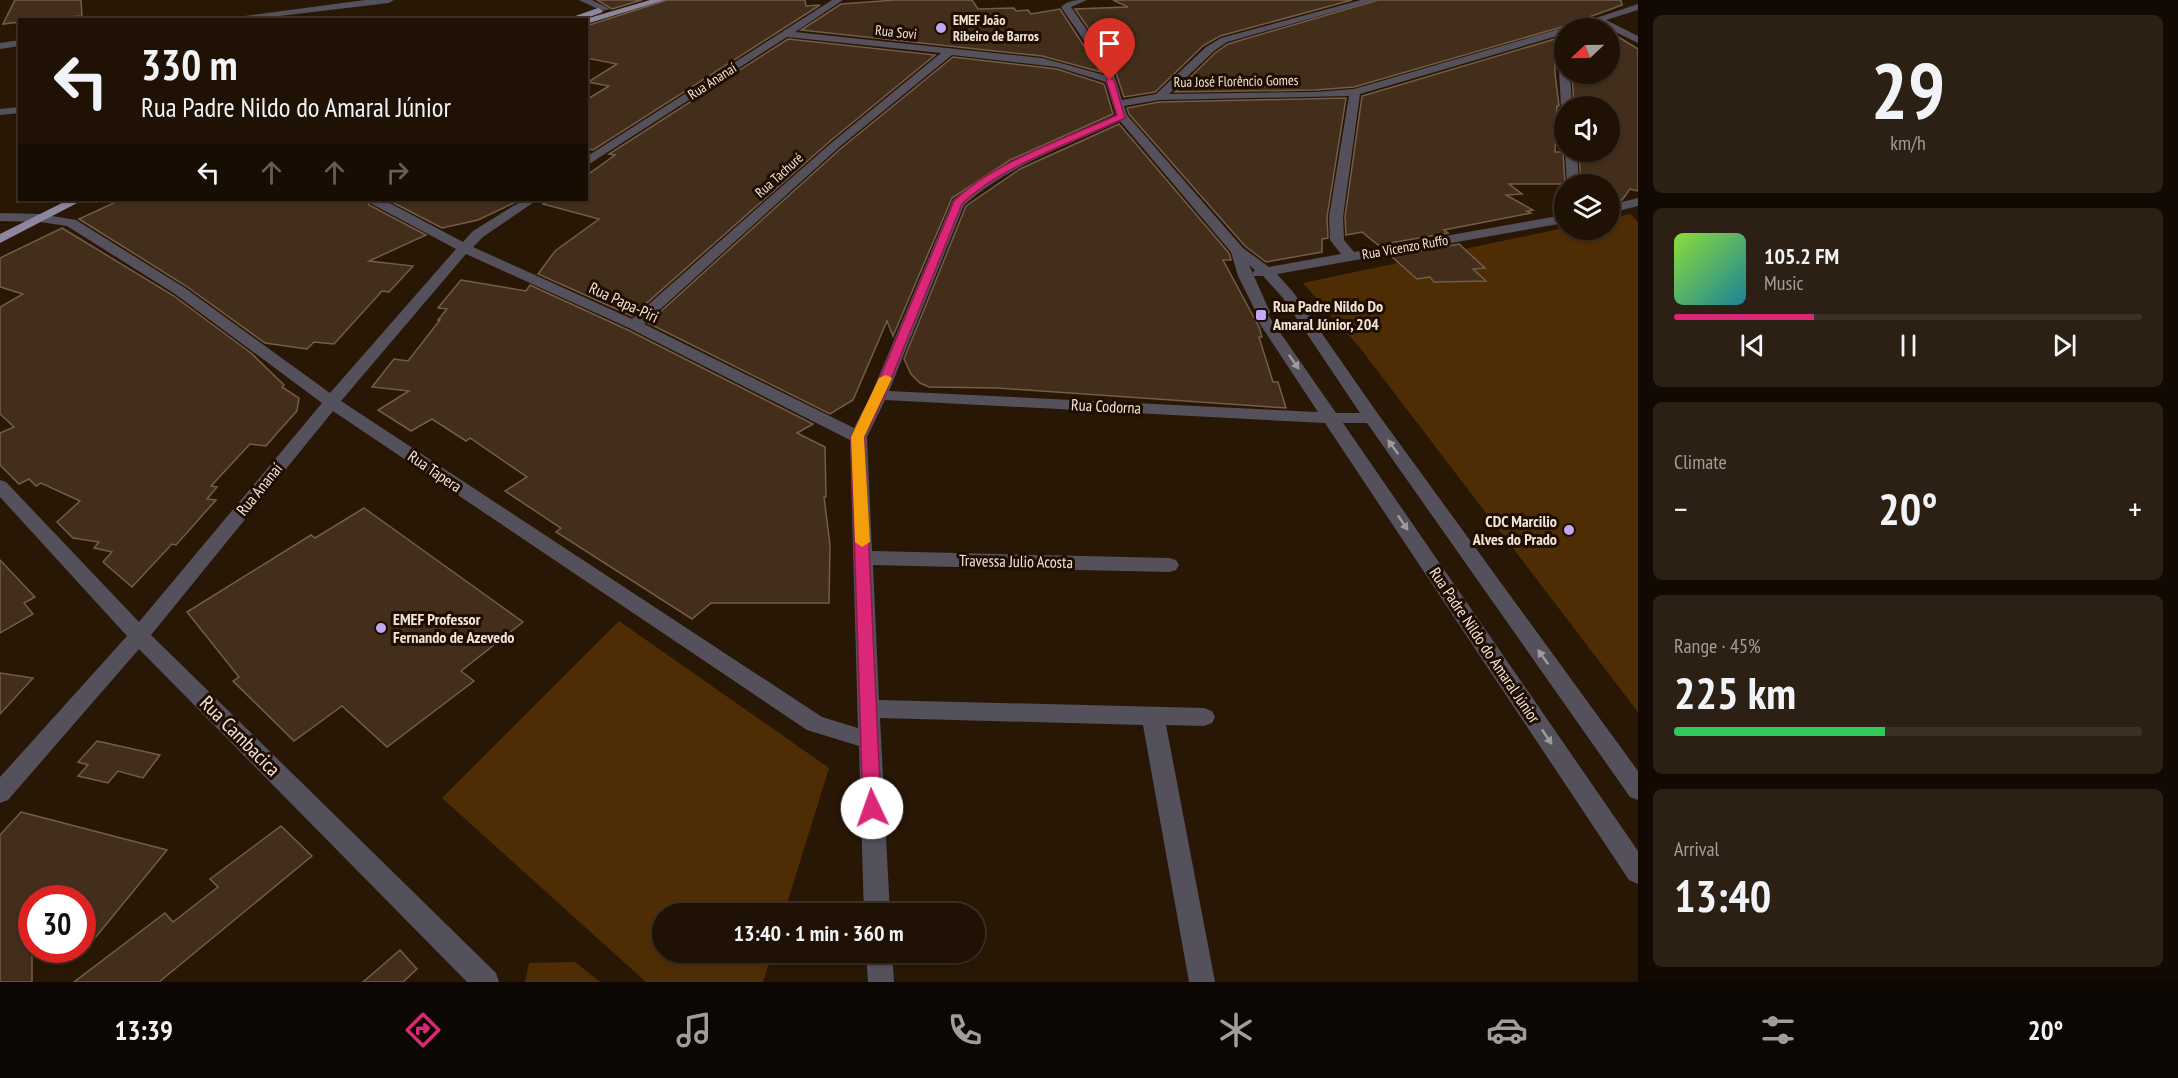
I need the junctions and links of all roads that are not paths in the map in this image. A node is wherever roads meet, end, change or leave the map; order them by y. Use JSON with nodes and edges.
{"nodes":[{"id":1,"x":389,"y":0,"type":"edge"},
{"id":2,"x":584,"y":0,"type":"edge"},
{"id":3,"x":637,"y":0,"type":"edge"},
{"id":4,"x":660,"y":0,"type":"edge"},
{"id":5,"x":838,"y":0,"type":"edge"},
{"id":6,"x":1082,"y":0,"type":"edge"},
{"id":7,"x":1371,"y":0,"type":"edge"},
{"id":8,"x":1638,"y":7,"type":"edge"},
{"id":9,"x":604,"y":9,"type":"junction"},
{"id":10,"x":239,"y":18,"type":"edge"},
{"id":11,"x":575,"y":18,"type":"edge"},
{"id":12,"x":1604,"y":18,"type":"edge"},
{"id":13,"x":588,"y":20,"type":"edge"},
{"id":14,"x":1620,"y":31,"type":"edge"},
{"id":15,"x":785,"y":34,"type":"junction"},
{"id":16,"x":1554,"y":34,"type":"edge"},
{"id":17,"x":1638,"y":40,"type":"edge"},
{"id":18,"x":18,"y":43,"type":"edge"},
{"id":19,"x":0,"y":46,"type":"edge"},
{"id":20,"x":949,"y":52,"type":"junction"},
{"id":21,"x":1110,"y":80,"type":"junction"},
{"id":22,"x":1355,"y":92,"type":"junction"},
{"id":23,"x":1160,"y":97,"type":"junction"},
{"id":24,"x":18,"y":110,"type":"edge"},
{"id":25,"x":1120,"y":110,"type":"junction"},
{"id":26,"x":0,"y":112,"type":"edge"},
{"id":27,"x":588,"y":162,"type":"edge"},
{"id":28,"x":74,"y":201,"type":"edge"},
{"id":29,"x":377,"y":201,"type":"edge"},
{"id":30,"x":529,"y":201,"type":"edge"},
{"id":31,"x":1637,"y":203,"type":"edge"},
{"id":32,"x":1620,"y":207,"type":"edge"},
{"id":33,"x":0,"y":217,"type":"edge"},
{"id":34,"x":40,"y":218,"type":"junction"},
{"id":35,"x":1554,"y":221,"type":"edge"},
{"id":36,"x":0,"y":239,"type":"edge"},
{"id":37,"x":464,"y":248,"type":"junction"},
{"id":38,"x":1238,"y":252,"type":"junction"},
{"id":39,"x":1350,"y":256,"type":"junction"},
{"id":40,"x":1267,"y":272,"type":"junction"},
{"id":41,"x":1245,"y":276,"type":"junction"},
{"id":42,"x":634,"y":325,"type":"junction"},
{"id":43,"x":879,"y":394,"type":"junction"},
{"id":44,"x":331,"y":402,"type":"junction"},
{"id":45,"x":1333,"y":418,"type":"junction"},
{"id":46,"x":1372,"y":418,"type":"junction"},
{"id":47,"x":858,"y":437,"type":"junction"},
{"id":48,"x":0,"y":486,"type":"edge"},
{"id":49,"x":863,"y":558,"type":"junction"},
{"id":50,"x":1169,"y":565,"type":"dead end"},
{"id":51,"x":139,"y":636,"type":"junction"},
{"id":52,"x":868,"y":709,"type":"junction"},
{"id":53,"x":1153,"y":717,"type":"junction"},
{"id":54,"x":1204,"y":717,"type":"dead end"},
{"id":55,"x":869,"y":740,"type":"junction"},
{"id":56,"x":1638,"y":790,"type":"edge"},
{"id":57,"x":0,"y":793,"type":"edge"},
{"id":58,"x":1638,"y":872,"type":"edge"},
{"id":59,"x":876,"y":903,"type":"edge"},
{"id":60,"x":879,"y":963,"type":"edge"},
{"id":61,"x":486,"y":982,"type":"edge"},
{"id":62,"x":880,"y":982,"type":"edge"},
{"id":63,"x":1202,"y":982,"type":"edge"}],
"edges":[{"from":1,"to":10,"type":"street"},
{"from":2,"to":9,"type":"street"},
{"from":3,"to":9,"type":"main road"},
{"from":4,"to":13,"type":"main road"},
{"from":5,"to":15,"type":"street","name":"Rua Ananaí"},
{"from":6,"to":21,"type":"street","name":"Rua Padre Nildo do Amaral Júnior"},
{"from":7,"to":23,"type":"street"},
{"from":8,"to":12,"type":"street","name":"Rua José Florêncio Gomes"},
{"from":9,"to":11,"type":"main road"},
{"from":14,"to":17,"type":"street"},
{"from":15,"to":20,"type":"street","name":"Rua Sovi"},
{"from":15,"to":27,"type":"street","name":"Rua Ananaí"},
{"from":16,"to":22,"type":"street","name":"Rua José Florêncio Gomes"},
{"from":18,"to":19,"type":"street"},
{"from":20,"to":21,"type":"street","name":"Rua Sovi"},
{"from":20,"to":42,"type":"street","name":"Rua Tachuré"},
{"from":21,"to":25,"type":"street","name":"Rua Padre Nildo do Amaral Júnior"},
{"from":22,"to":23,"type":"street","name":"Rua José Florêncio Gomes"},
{"from":22,"to":39,"type":"street"},
{"from":23,"to":25,"type":"street","name":"Rua José Florêncio Gomes"},
{"from":24,"to":26,"type":"street"},
{"from":25,"to":38,"type":"street","name":"Rua Padre Nildo do Amaral Júnior"},
{"from":25,"to":43,"type":"street","name":"Rua José Florêncio Gomes"},
{"from":28,"to":34,"type":"main road"},
{"from":29,"to":37,"type":"street","name":"Rua Papa-Piri"},
{"from":30,"to":37,"type":"street","name":"Rua Ananaí"},
{"from":31,"to":32,"type":"street"},
{"from":33,"to":34,"type":"street","name":"Rua Tapera"},
{"from":34,"to":36,"type":"main road"},
{"from":34,"to":44,"type":"street","name":"Rua Tapera"},
{"from":35,"to":39,"type":"street","name":"Rua Vicenzo Ruffo"},
{"from":37,"to":42,"type":"street","name":"Rua Papa-Piri"},
{"from":37,"to":44,"type":"street","name":"Rua Ananaí"},
{"from":38,"to":40,"type":"street","name":"Rua Padre Nildo do Amaral Júnior"},
{"from":38,"to":41,"type":"street","name":"Rua Padre Nildo do Amaral Júnior"},
{"from":39,"to":40,"type":"street","name":"Rua Vicenzo Ruffo"},
{"from":40,"to":41,"type":"street","name":"Rua Vicenzo Ruffo"},
{"from":40,"to":46,"type":"street","name":"Rua Padre Nildo do Amaral Júnior"},
{"from":41,"to":45,"type":"street","name":"Rua Padre Nildo do Amaral Júnior","one_way":true},
{"from":42,"to":47,"type":"street","name":"Rua Papa-Piri"},
{"from":43,"to":45,"type":"street","name":"Rua Codorna"},
{"from":43,"to":47,"type":"street","name":"Rua José Florêncio Gomes"},
{"from":44,"to":51,"type":"street","name":"Rua Ananaí"},
{"from":44,"to":55,"type":"street","name":"Rua Tapera"},
{"from":45,"to":46,"type":"street"},
{"from":45,"to":58,"type":"street","name":"Rua Padre Nildo do Amaral Júnior","one_way":true},
{"from":56,"to":46,"type":"street","name":"Rua Padre Nildo do Amaral Júnior","one_way":true},
{"from":47,"to":49,"type":"street"},
{"from":48,"to":51,"type":"street","name":"Rua Cambacica"},
{"from":49,"to":50,"type":"street","name":"Travessa Julio Acosta"},
{"from":49,"to":52,"type":"street"},
{"from":51,"to":57,"type":"street","name":"Rua Ananaí"},
{"from":51,"to":61,"type":"street","name":"Rua Cambacica"},
{"from":52,"to":53,"type":"street"},
{"from":52,"to":55,"type":"street"},
{"from":53,"to":54,"type":"street"},
{"from":53,"to":63,"type":"street"},
{"from":55,"to":59,"type":"street"},
{"from":60,"to":62,"type":"street"}]}
